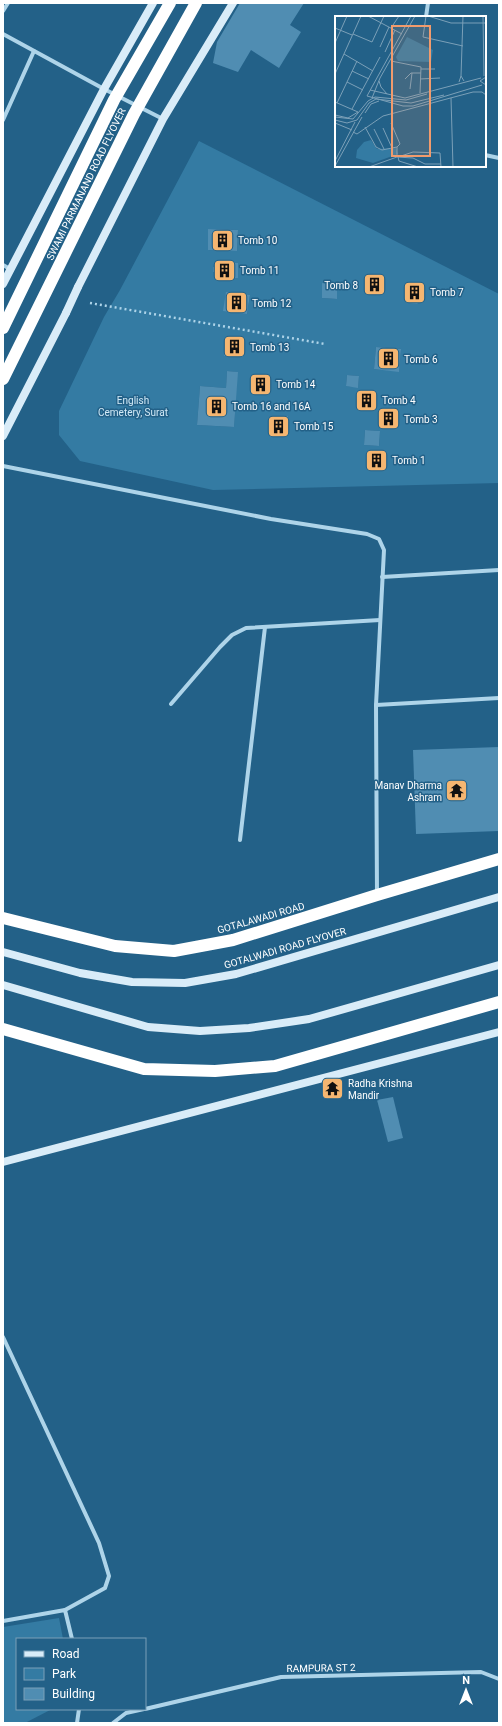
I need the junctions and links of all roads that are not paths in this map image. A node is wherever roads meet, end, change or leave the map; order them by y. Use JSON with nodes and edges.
{"nodes":[{"id":1,"x":8,"y":3,"type":"edge"},
{"id":2,"x":153,"y":3,"type":"edge"},
{"id":3,"x":170,"y":3,"type":"edge"},
{"id":4,"x":196,"y":3,"type":"edge"},
{"id":5,"x":233,"y":3,"type":"edge"},
{"id":6,"x":428,"y":3,"type":"edge"},
{"id":7,"x":3,"y":11,"type":"edge"},
{"id":8,"x":426,"y":16,"type":"edge"},
{"id":9,"x":3,"y":34,"type":"edge"},
{"id":10,"x":34,"y":51,"type":"junction"},
{"id":11,"x":104,"y":89,"type":"junction"},
{"id":12,"x":3,"y":120,"type":"edge"},
{"id":13,"x":163,"y":120,"type":"junction"},
{"id":14,"x":486,"y":155,"type":"edge"},
{"id":15,"x":499,"y":158,"type":"edge"},
{"id":16,"x":7,"y":267,"type":"edge"},
{"id":17,"x":3,"y":284,"type":"edge"},
{"id":18,"x":3,"y":328,"type":"edge"},
{"id":19,"x":3,"y":379,"type":"edge"},
{"id":20,"x":3,"y":436,"type":"edge"},
{"id":21,"x":3,"y":466,"type":"edge"},
{"id":22,"x":499,"y":570,"type":"edge"},
{"id":23,"x":382,"y":577,"type":"junction"},
{"id":24,"x":380,"y":620,"type":"junction"},
{"id":25,"x":265,"y":627,"type":"junction"},
{"id":26,"x":499,"y":698,"type":"edge"},
{"id":27,"x":171,"y":704,"type":"dead end"},
{"id":28,"x":376,"y":705,"type":"junction"},
{"id":29,"x":240,"y":840,"type":"dead end"},
{"id":30,"x":499,"y":859,"type":"edge"},
{"id":31,"x":378,"y":895,"type":"junction"},
{"id":32,"x":499,"y":897,"type":"edge"},
{"id":33,"x":3,"y":918,"type":"edge"},
{"id":34,"x":3,"y":952,"type":"edge"},
{"id":35,"x":499,"y":965,"type":"edge"},
{"id":36,"x":3,"y":985,"type":"edge"},
{"id":37,"x":499,"y":1002,"type":"edge"},
{"id":38,"x":3,"y":1029,"type":"edge"},
{"id":39,"x":499,"y":1032,"type":"edge"},
{"id":40,"x":3,"y":1162,"type":"edge"},
{"id":41,"x":3,"y":1338,"type":"edge"},
{"id":42,"x":65,"y":1610,"type":"junction"},
{"id":43,"x":3,"y":1621,"type":"edge"},
{"id":44,"x":72,"y":1638,"type":"edge"},
{"id":45,"x":499,"y":1680,"type":"edge"},
{"id":46,"x":146,"y":1709,"type":"edge"},
{"id":47,"x":79,"y":1710,"type":"edge"},
{"id":48,"x":140,"y":1710,"type":"edge"},
{"id":49,"x":77,"y":1723,"type":"edge"},
{"id":50,"x":113,"y":1723,"type":"edge"}],
"edges":[{"from":1,"to":7,"type":"street"},
{"from":2,"to":11,"type":"street"},
{"from":3,"to":18,"type":"highway","name":"SWAMI PARMANAND ROAD FLYOVER","bridge":true},
{"from":4,"to":19,"type":"highway","name":"SWAMI PARMANAND ROAD FLYOVER","bridge":true},
{"from":5,"to":13,"type":"street"},
{"from":6,"to":8,"type":"street"},
{"from":9,"to":10,"type":"street"},
{"from":10,"to":11,"type":"street"},
{"from":10,"to":12,"type":"street"},
{"from":11,"to":13,"type":"street"},
{"from":11,"to":16,"type":"street"},
{"from":13,"to":20,"type":"street","bridge":true},
{"from":14,"to":15,"type":"street"},
{"from":16,"to":17,"type":"street"},
{"from":21,"to":23,"type":"street"},
{"from":22,"to":23,"type":"street"},
{"from":23,"to":24,"type":"street"},
{"from":24,"to":25,"type":"street"},
{"from":24,"to":28,"type":"street"},
{"from":25,"to":27,"type":"street"},
{"from":25,"to":29,"type":"street"},
{"from":26,"to":28,"type":"street"},
{"from":28,"to":31,"type":"street"},
{"from":30,"to":31,"type":"highway","name":"GOTALAWADI ROAD"},
{"from":31,"to":33,"type":"highway","name":"GOTALAWADI ROAD"},
{"from":32,"to":34,"type":"street","name":"GOTALWADI ROAD FLYOVER"},
{"from":35,"to":36,"type":"street"},
{"from":37,"to":38,"type":"highway"},
{"from":39,"to":40,"type":"street"},
{"from":41,"to":42,"type":"street"},
{"from":42,"to":43,"type":"street"},
{"from":42,"to":44,"type":"street"},
{"from":45,"to":46,"type":"street","name":"RAMPURA ST 2"},
{"from":47,"to":49,"type":"street"},
{"from":48,"to":50,"type":"street","name":"RAMPURA ST 2"}]}
